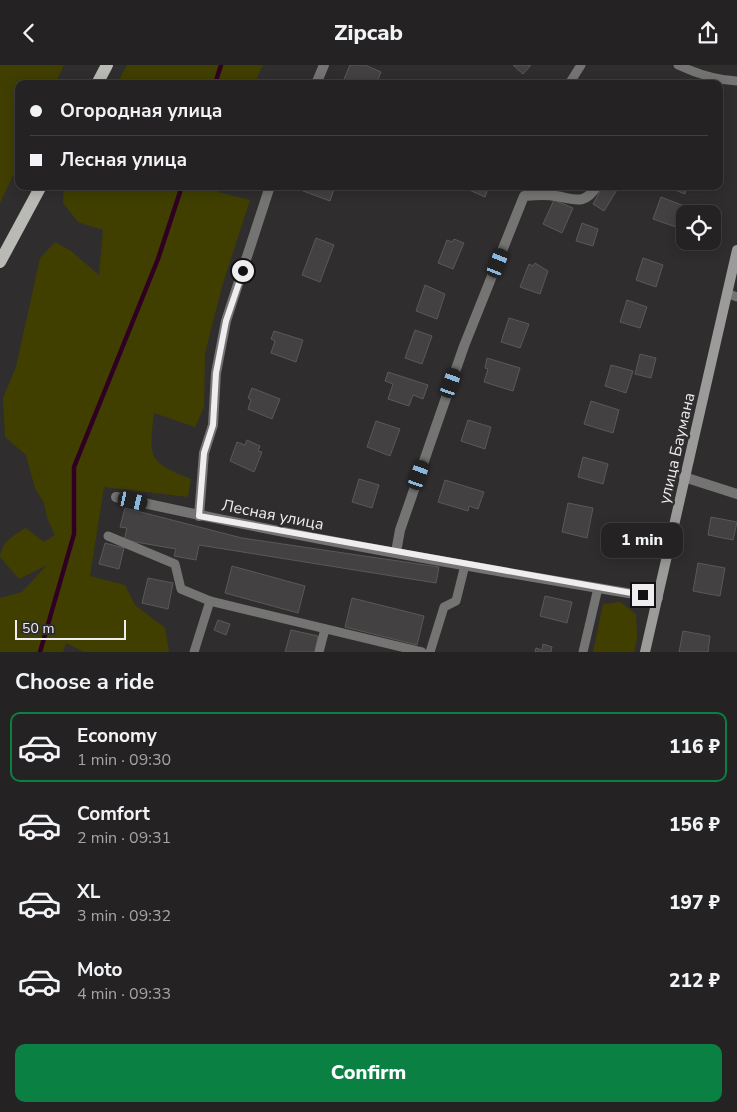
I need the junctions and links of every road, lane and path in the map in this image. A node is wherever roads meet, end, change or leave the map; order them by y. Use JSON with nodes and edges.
{"nodes":[{"id":1,"x":107,"y":65,"type":"edge"},
{"id":2,"x":324,"y":65,"type":"edge"},
{"id":3,"x":581,"y":65,"type":"edge"},
{"id":4,"x":678,"y":65,"type":"edge"},
{"id":5,"x":98,"y":80,"type":"edge"},
{"id":6,"x":318,"y":80,"type":"edge"},
{"id":7,"x":572,"y":80,"type":"edge"},
{"id":8,"x":737,"y":81,"type":"edge"},
{"id":9,"x":39,"y":190,"type":"edge"},
{"id":10,"x":269,"y":190,"type":"edge"},
{"id":11,"x":594,"y":190,"type":"edge"},
{"id":12,"x":737,"y":250,"type":"edge"},
{"id":13,"x":0,"y":262,"type":"edge"},
{"id":14,"x":732,"y":295,"type":"edge"},
{"id":15,"x":684,"y":477,"type":"junction"},
{"id":16,"x":737,"y":494,"type":"edge"},
{"id":17,"x":116,"y":497,"type":"dead end"},
{"id":18,"x":199,"y":516,"type":"junction"},
{"id":19,"x":108,"y":535,"type":"dead end"},
{"id":20,"x":396,"y":553,"type":"junction"},
{"id":21,"x":465,"y":565,"type":"junction"},
{"id":22,"x":598,"y":588,"type":"junction"},
{"id":23,"x":658,"y":597,"type":"junction"},
{"id":24,"x":210,"y":601,"type":"junction"},
{"id":25,"x":325,"y":629,"type":"junction"},
{"id":26,"x":194,"y":652,"type":"edge"},
{"id":27,"x":319,"y":652,"type":"edge"},
{"id":28,"x":422,"y":652,"type":"edge"},
{"id":29,"x":430,"y":652,"type":"edge"},
{"id":30,"x":583,"y":652,"type":"edge"},
{"id":31,"x":645,"y":652,"type":"edge"}],
"edges":[{"from":1,"to":5,"type":"main road"},
{"from":2,"to":6,"type":"street"},
{"from":3,"to":7,"type":"lane"},
{"from":4,"to":8,"type":"lane"},
{"from":9,"to":13,"type":"main road"},
{"from":10,"to":18,"type":"street"},
{"from":11,"to":20,"type":"street"},
{"from":12,"to":14,"type":"street","name":"улица Баумана"},
{"from":14,"to":15,"type":"street","name":"улица Баумана"},
{"from":15,"to":16,"type":"street"},
{"from":15,"to":23,"type":"street","name":"улица Баумана"},
{"from":17,"to":18,"type":"street","name":"Лесная улица"},
{"from":18,"to":20,"type":"street","name":"Лесная улица"},
{"from":19,"to":24,"type":"lane"},
{"from":20,"to":21,"type":"street","name":"Лесная улица"},
{"from":21,"to":22,"type":"street","name":"Лесная улица"},
{"from":21,"to":29,"type":"lane"},
{"from":22,"to":23,"type":"street","name":"Лесная улица"},
{"from":22,"to":30,"type":"lane"},
{"from":23,"to":31,"type":"street","name":"улица Баумана"},
{"from":24,"to":25,"type":"lane"},
{"from":24,"to":26,"type":"lane"},
{"from":25,"to":27,"type":"lane"},
{"from":25,"to":28,"type":"lane"}]}
